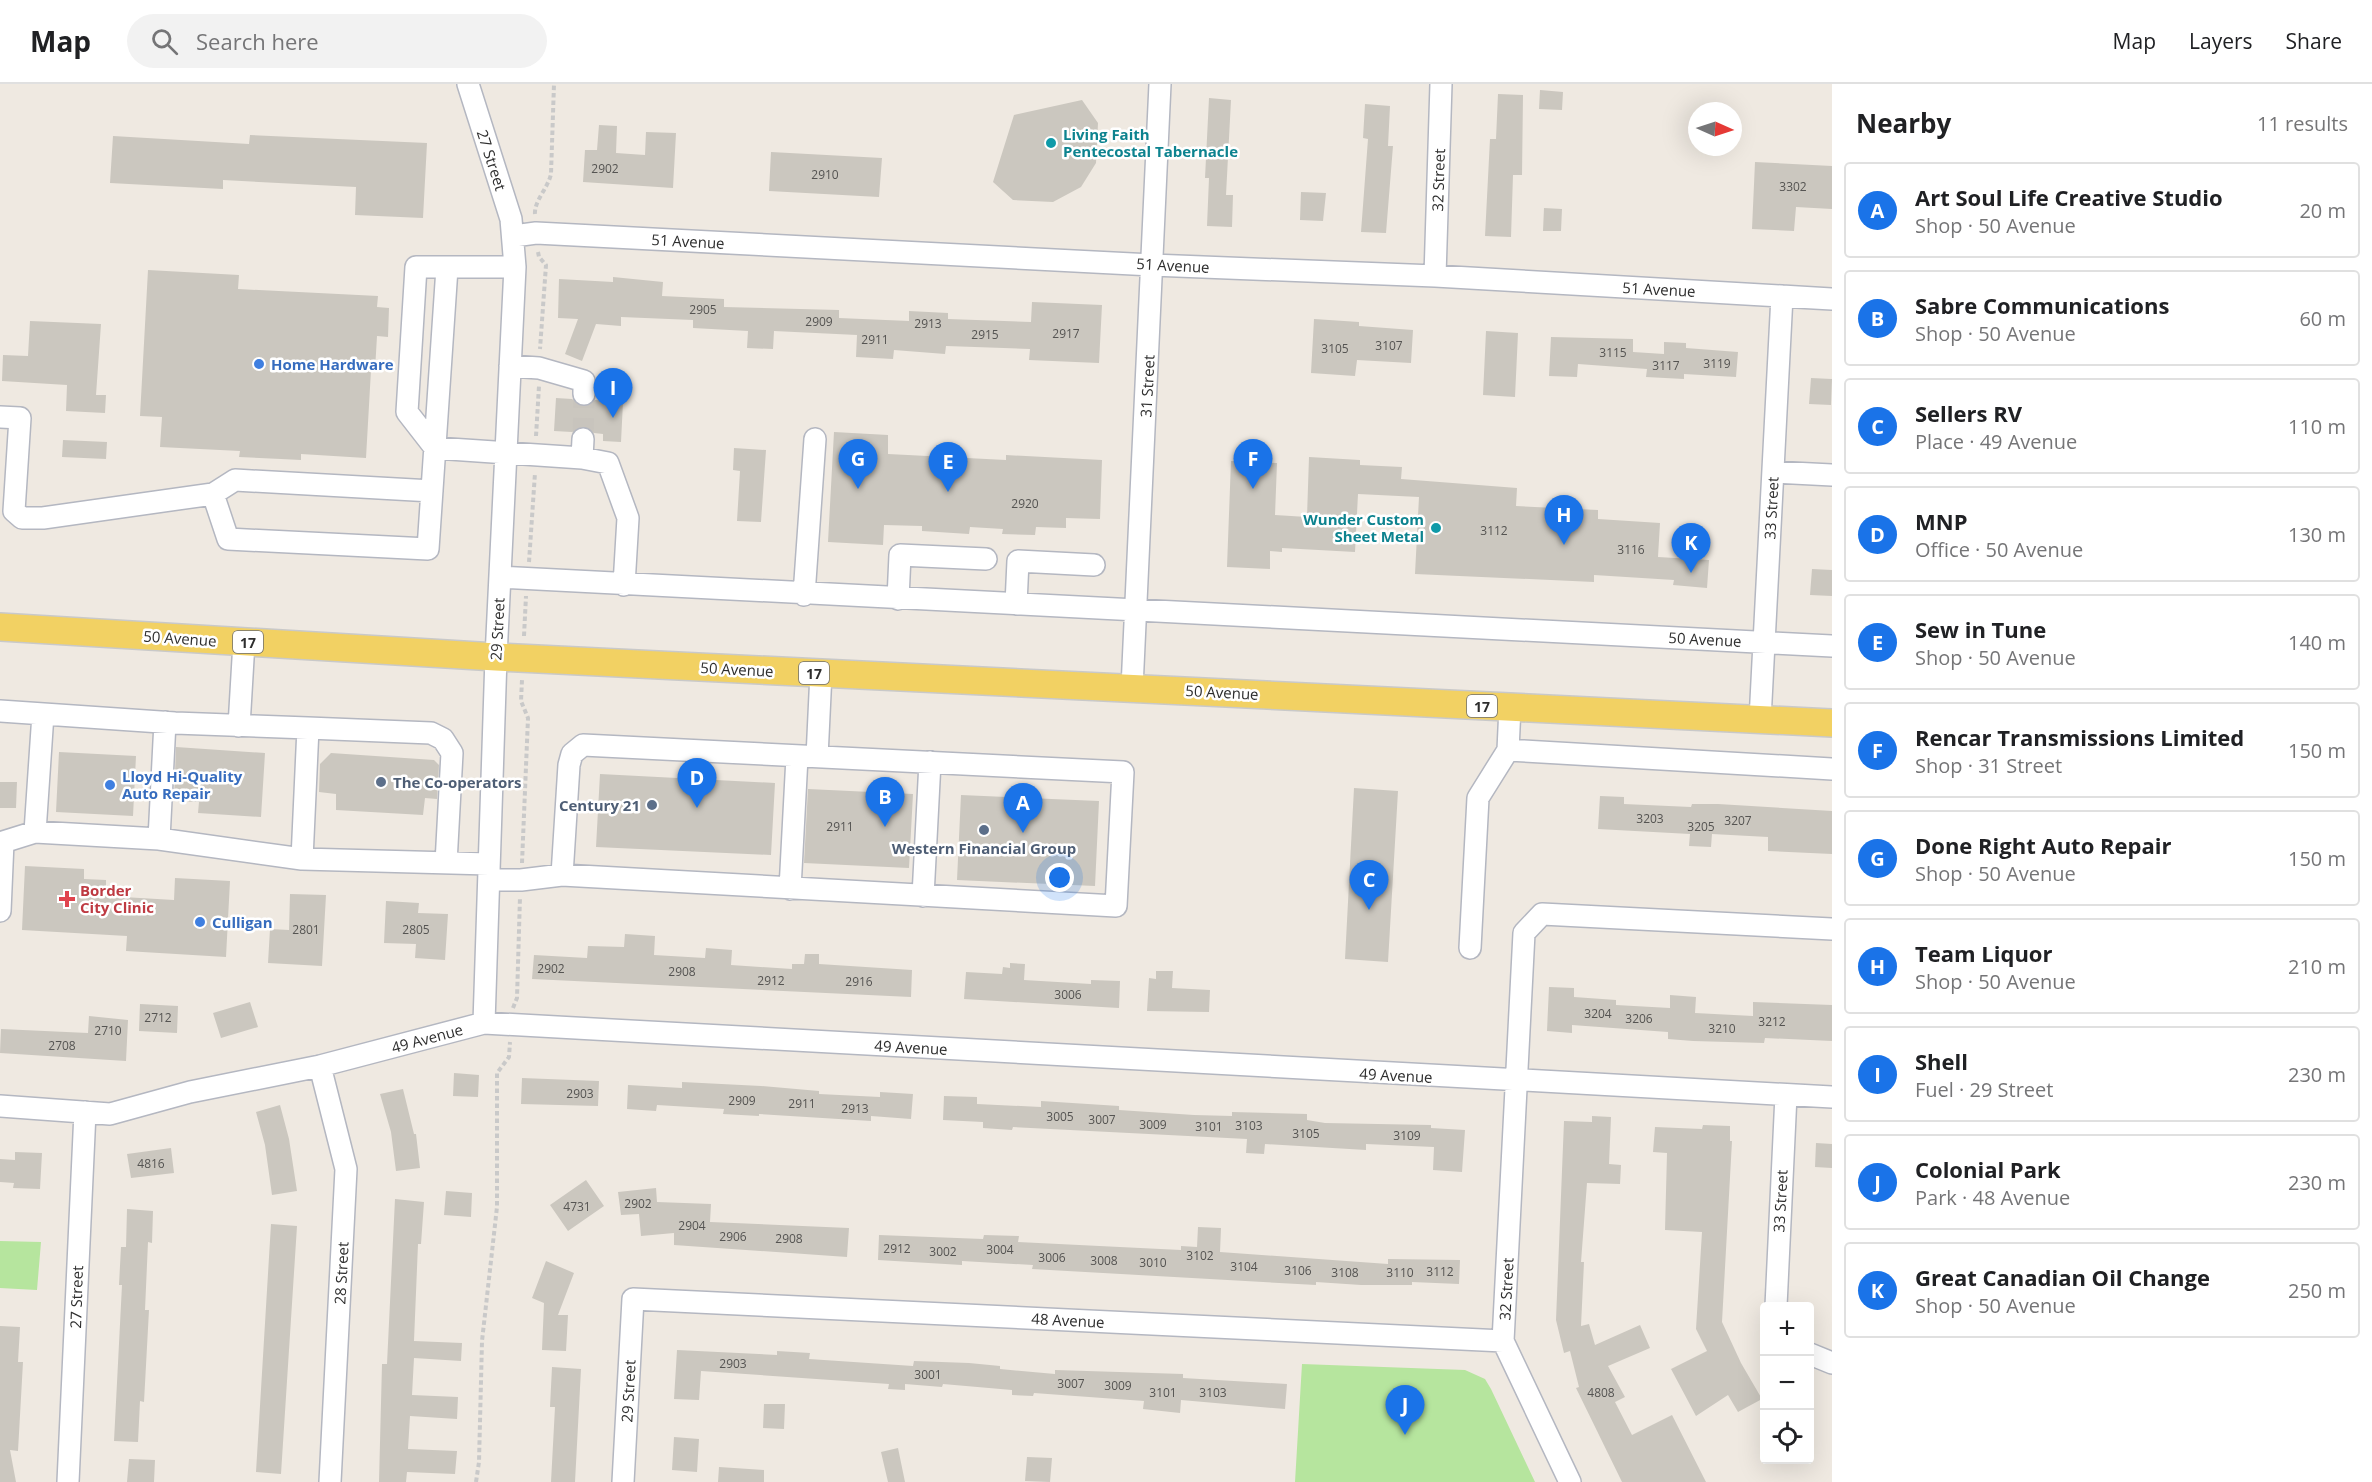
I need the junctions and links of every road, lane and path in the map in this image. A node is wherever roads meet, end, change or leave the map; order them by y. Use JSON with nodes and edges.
{"nodes":[{"id":1,"x":468,"y":84,"type":"edge"},
{"id":2,"x":554,"y":84,"type":"edge"},
{"id":3,"x":1161,"y":84,"type":"edge"},
{"id":4,"x":1441,"y":84,"type":"edge"},
{"id":5,"x":535,"y":208,"type":"dead end"},
{"id":6,"x":514,"y":236,"type":"junction"},
{"id":7,"x":539,"y":258,"type":"dead end"},
{"id":8,"x":1152,"y":265,"type":"junction"},
{"id":9,"x":546,"y":266,"type":"dead end"},
{"id":10,"x":515,"y":267,"type":"junction"},
{"id":11,"x":447,"y":268,"type":"junction"},
{"id":12,"x":1435,"y":276,"type":"junction"},
{"id":13,"x":1782,"y":296,"type":"junction"},
{"id":14,"x":1832,"y":298,"type":"edge"},
{"id":15,"x":510,"y":366,"type":"junction"},
{"id":16,"x":584,"y":394,"type":"tunnel mouth"},
{"id":17,"x":0,"y":417,"type":"edge"},
{"id":18,"x":814,"y":439,"type":"dead end"},
{"id":19,"x":435,"y":448,"type":"junction"},
{"id":20,"x":506,"y":453,"type":"junction"},
{"id":21,"x":1773,"y":472,"type":"junction"},
{"id":22,"x":1832,"y":475,"type":"edge"},
{"id":23,"x":534,"y":477,"type":"dead end"},
{"id":24,"x":432,"y":491,"type":"junction"},
{"id":25,"x":213,"y":494,"type":"junction"},
{"id":26,"x":530,"y":555,"type":"dead end"},
{"id":27,"x":986,"y":559,"type":"dead end"},
{"id":28,"x":1094,"y":565,"type":"dead end"},
{"id":29,"x":500,"y":577,"type":"junction"},
{"id":30,"x":624,"y":585,"type":"junction"},
{"id":31,"x":804,"y":595,"type":"junction"},
{"id":32,"x":898,"y":599,"type":"junction"},
{"id":33,"x":525,"y":600,"type":"dead end"},
{"id":34,"x":1016,"y":604,"type":"junction"},
{"id":35,"x":1136,"y":610,"type":"junction"},
{"id":36,"x":524,"y":618,"type":"dead end"},
{"id":37,"x":0,"y":627,"type":"edge"},
{"id":38,"x":244,"y":642,"type":"junction"},
{"id":39,"x":1763,"y":642,"type":"junction"},
{"id":40,"x":1832,"y":646,"type":"edge"},
{"id":41,"x":496,"y":657,"type":"junction"},
{"id":42,"x":821,"y":673,"type":"junction"},
{"id":43,"x":1132,"y":688,"type":"junction"},
{"id":44,"x":521,"y":700,"type":"dead end"},
{"id":45,"x":1510,"y":707,"type":"junction"},
{"id":46,"x":0,"y":711,"type":"edge"},
{"id":47,"x":43,"y":714,"type":"junction"},
{"id":48,"x":1760,"y":720,"type":"junction"},
{"id":49,"x":165,"y":722,"type":"junction"},
{"id":50,"x":1832,"y":723,"type":"edge"},
{"id":51,"x":239,"y":726,"type":"junction"},
{"id":52,"x":308,"y":728,"type":"junction"},
{"id":53,"x":1508,"y":750,"type":"junction"},
{"id":54,"x":807,"y":757,"type":"junction"},
{"id":55,"x":930,"y":762,"type":"junction"},
{"id":56,"x":1832,"y":769,"type":"edge"},
{"id":57,"x":34,"y":832,"type":"junction"},
{"id":58,"x":159,"y":839,"type":"junction"},
{"id":59,"x":302,"y":859,"type":"junction"},
{"id":60,"x":446,"y":863,"type":"junction"},
{"id":61,"x":489,"y":872,"type":"junction"},
{"id":62,"x":562,"y":876,"type":"junction"},
{"id":63,"x":521,"y":880,"type":"junction"},
{"id":64,"x":790,"y":889,"type":"junction"},
{"id":65,"x":923,"y":896,"type":"junction"},
{"id":66,"x":0,"y":911,"type":"edge"},
{"id":67,"x":1832,"y":929,"type":"edge"},
{"id":68,"x":1470,"y":948,"type":"dead end"},
{"id":69,"x":514,"y":1002,"type":"dead end"},
{"id":70,"x":484,"y":1023,"type":"junction"},
{"id":71,"x":510,"y":1043,"type":"dead end"},
{"id":72,"x":320,"y":1066,"type":"junction"},
{"id":73,"x":1515,"y":1082,"type":"junction"},
{"id":74,"x":1786,"y":1095,"type":"junction"},
{"id":75,"x":1832,"y":1097,"type":"edge"},
{"id":76,"x":0,"y":1106,"type":"edge"},
{"id":77,"x":85,"y":1112,"type":"junction"},
{"id":78,"x":633,"y":1299,"type":"joint"},
{"id":79,"x":1776,"y":1302,"type":"edge"},
{"id":80,"x":1503,"y":1341,"type":"junction"},
{"id":81,"x":1814,"y":1356,"type":"edge"},
{"id":82,"x":1832,"y":1363,"type":"edge"},
{"id":83,"x":68,"y":1482,"type":"edge"},
{"id":84,"x":330,"y":1482,"type":"edge"},
{"id":85,"x":476,"y":1482,"type":"edge"},
{"id":86,"x":623,"y":1482,"type":"edge"},
{"id":87,"x":1570,"y":1482,"type":"edge"}],
"edges":[{"from":1,"to":6,"type":"street","name":"27 Street"},
{"from":2,"to":5,"type":"path"},
{"from":3,"to":8,"type":"street","name":"31 Street"},
{"from":4,"to":12,"type":"street","name":"32 Street"},
{"from":6,"to":8,"type":"street","name":"51 Avenue"},
{"from":6,"to":10,"type":"street","name":"29 Street"},
{"from":7,"to":9,"type":"path"},
{"from":8,"to":12,"type":"street","name":"51 Avenue"},
{"from":8,"to":35,"type":"street","name":"31 Street"},
{"from":10,"to":11,"type":"street"},
{"from":10,"to":15,"type":"street","name":"29 Street"},
{"from":11,"to":19,"type":"street"},
{"from":11,"to":19,"type":"street"},
{"from":12,"to":13,"type":"street","name":"51 Avenue"},
{"from":13,"to":14,"type":"street","name":"51 Avenue"},
{"from":13,"to":21,"type":"street","name":"33 Street"},
{"from":15,"to":16,"type":"street"},
{"from":15,"to":20,"type":"street","name":"29 Street"},
{"from":17,"to":25,"type":"street"},
{"from":18,"to":31,"type":"street"},
{"from":19,"to":20,"type":"street"},
{"from":19,"to":24,"type":"street"},
{"from":20,"to":29,"type":"street","name":"29 Street"},
{"from":20,"to":30,"type":"street"},
{"from":21,"to":22,"type":"street"},
{"from":21,"to":39,"type":"street","name":"33 Street"},
{"from":23,"to":26,"type":"path"},
{"from":24,"to":25,"type":"street"},
{"from":24,"to":25,"type":"street"},
{"from":27,"to":32,"type":"street"},
{"from":28,"to":34,"type":"street"},
{"from":29,"to":30,"type":"street","name":"50 Avenue"},
{"from":29,"to":41,"type":"street","name":"29 Street"},
{"from":30,"to":31,"type":"street","name":"50 Avenue"},
{"from":31,"to":32,"type":"street","name":"50 Avenue"},
{"from":32,"to":34,"type":"street","name":"50 Avenue"},
{"from":33,"to":36,"type":"path"},
{"from":34,"to":35,"type":"street","name":"50 Avenue"},
{"from":35,"to":39,"type":"street","name":"50 Avenue"},
{"from":35,"to":43,"type":"street","name":"31 Street"},
{"from":37,"to":38,"type":"main road","name":"50 Avenue","number":"17"},
{"from":38,"to":41,"type":"main road","name":"50 Avenue","number":"17"},
{"from":38,"to":51,"type":"street"},
{"from":39,"to":40,"type":"street","name":"50 Avenue"},
{"from":39,"to":48,"type":"street","name":"33 Street"},
{"from":41,"to":42,"type":"main road","name":"50 Avenue","number":"17"},
{"from":41,"to":61,"type":"street","name":"29 Street"},
{"from":42,"to":43,"type":"main road","name":"50 Avenue","number":"17"},
{"from":42,"to":54,"type":"street"},
{"from":43,"to":45,"type":"main road","name":"50 Avenue","number":"17"},
{"from":44,"to":63,"type":"path"},
{"from":45,"to":48,"type":"main road","name":"50 Avenue","number":"17"},
{"from":45,"to":53,"type":"street"},
{"from":46,"to":47,"type":"street"},
{"from":47,"to":49,"type":"street"},
{"from":47,"to":57,"type":"street"},
{"from":48,"to":50,"type":"main road","name":"50 Avenue","number":"17"},
{"from":49,"to":51,"type":"street"},
{"from":49,"to":58,"type":"street"},
{"from":51,"to":52,"type":"street"},
{"from":52,"to":59,"type":"street"},
{"from":52,"to":60,"type":"street"},
{"from":53,"to":56,"type":"street"},
{"from":53,"to":68,"type":"street"},
{"from":54,"to":55,"type":"street"},
{"from":54,"to":62,"type":"street"},
{"from":54,"to":64,"type":"street"},
{"from":55,"to":65,"type":"street"},
{"from":55,"to":65,"type":"street"},
{"from":57,"to":58,"type":"street"},
{"from":57,"to":66,"type":"street"},
{"from":58,"to":59,"type":"street"},
{"from":59,"to":60,"type":"street"},
{"from":60,"to":61,"type":"street"},
{"from":61,"to":63,"type":"street"},
{"from":61,"to":70,"type":"street","name":"29 Street"},
{"from":62,"to":63,"type":"street"},
{"from":62,"to":64,"type":"street"},
{"from":63,"to":69,"type":"path"},
{"from":64,"to":65,"type":"street"},
{"from":67,"to":73,"type":"street","name":"32 Street"},
{"from":70,"to":72,"type":"street","name":"49 Avenue"},
{"from":70,"to":73,"type":"street","name":"49 Avenue"},
{"from":71,"to":85,"type":"path"},
{"from":72,"to":77,"type":"street","name":"49 Avenue"},
{"from":72,"to":84,"type":"street","name":"28 Street"},
{"from":73,"to":74,"type":"street","name":"49 Avenue"},
{"from":73,"to":80,"type":"street","name":"32 Street"},
{"from":74,"to":75,"type":"street","name":"49 Avenue"},
{"from":74,"to":79,"type":"street","name":"33 Street"},
{"from":76,"to":77,"type":"street","name":"49 Avenue"},
{"from":77,"to":83,"type":"street","name":"27 Street"},
{"from":78,"to":80,"type":"street","name":"48 Avenue"},
{"from":78,"to":86,"type":"street","name":"29 Street"},
{"from":80,"to":87,"type":"street","name":"32 Street"},
{"from":81,"to":82,"type":"street"}]}
